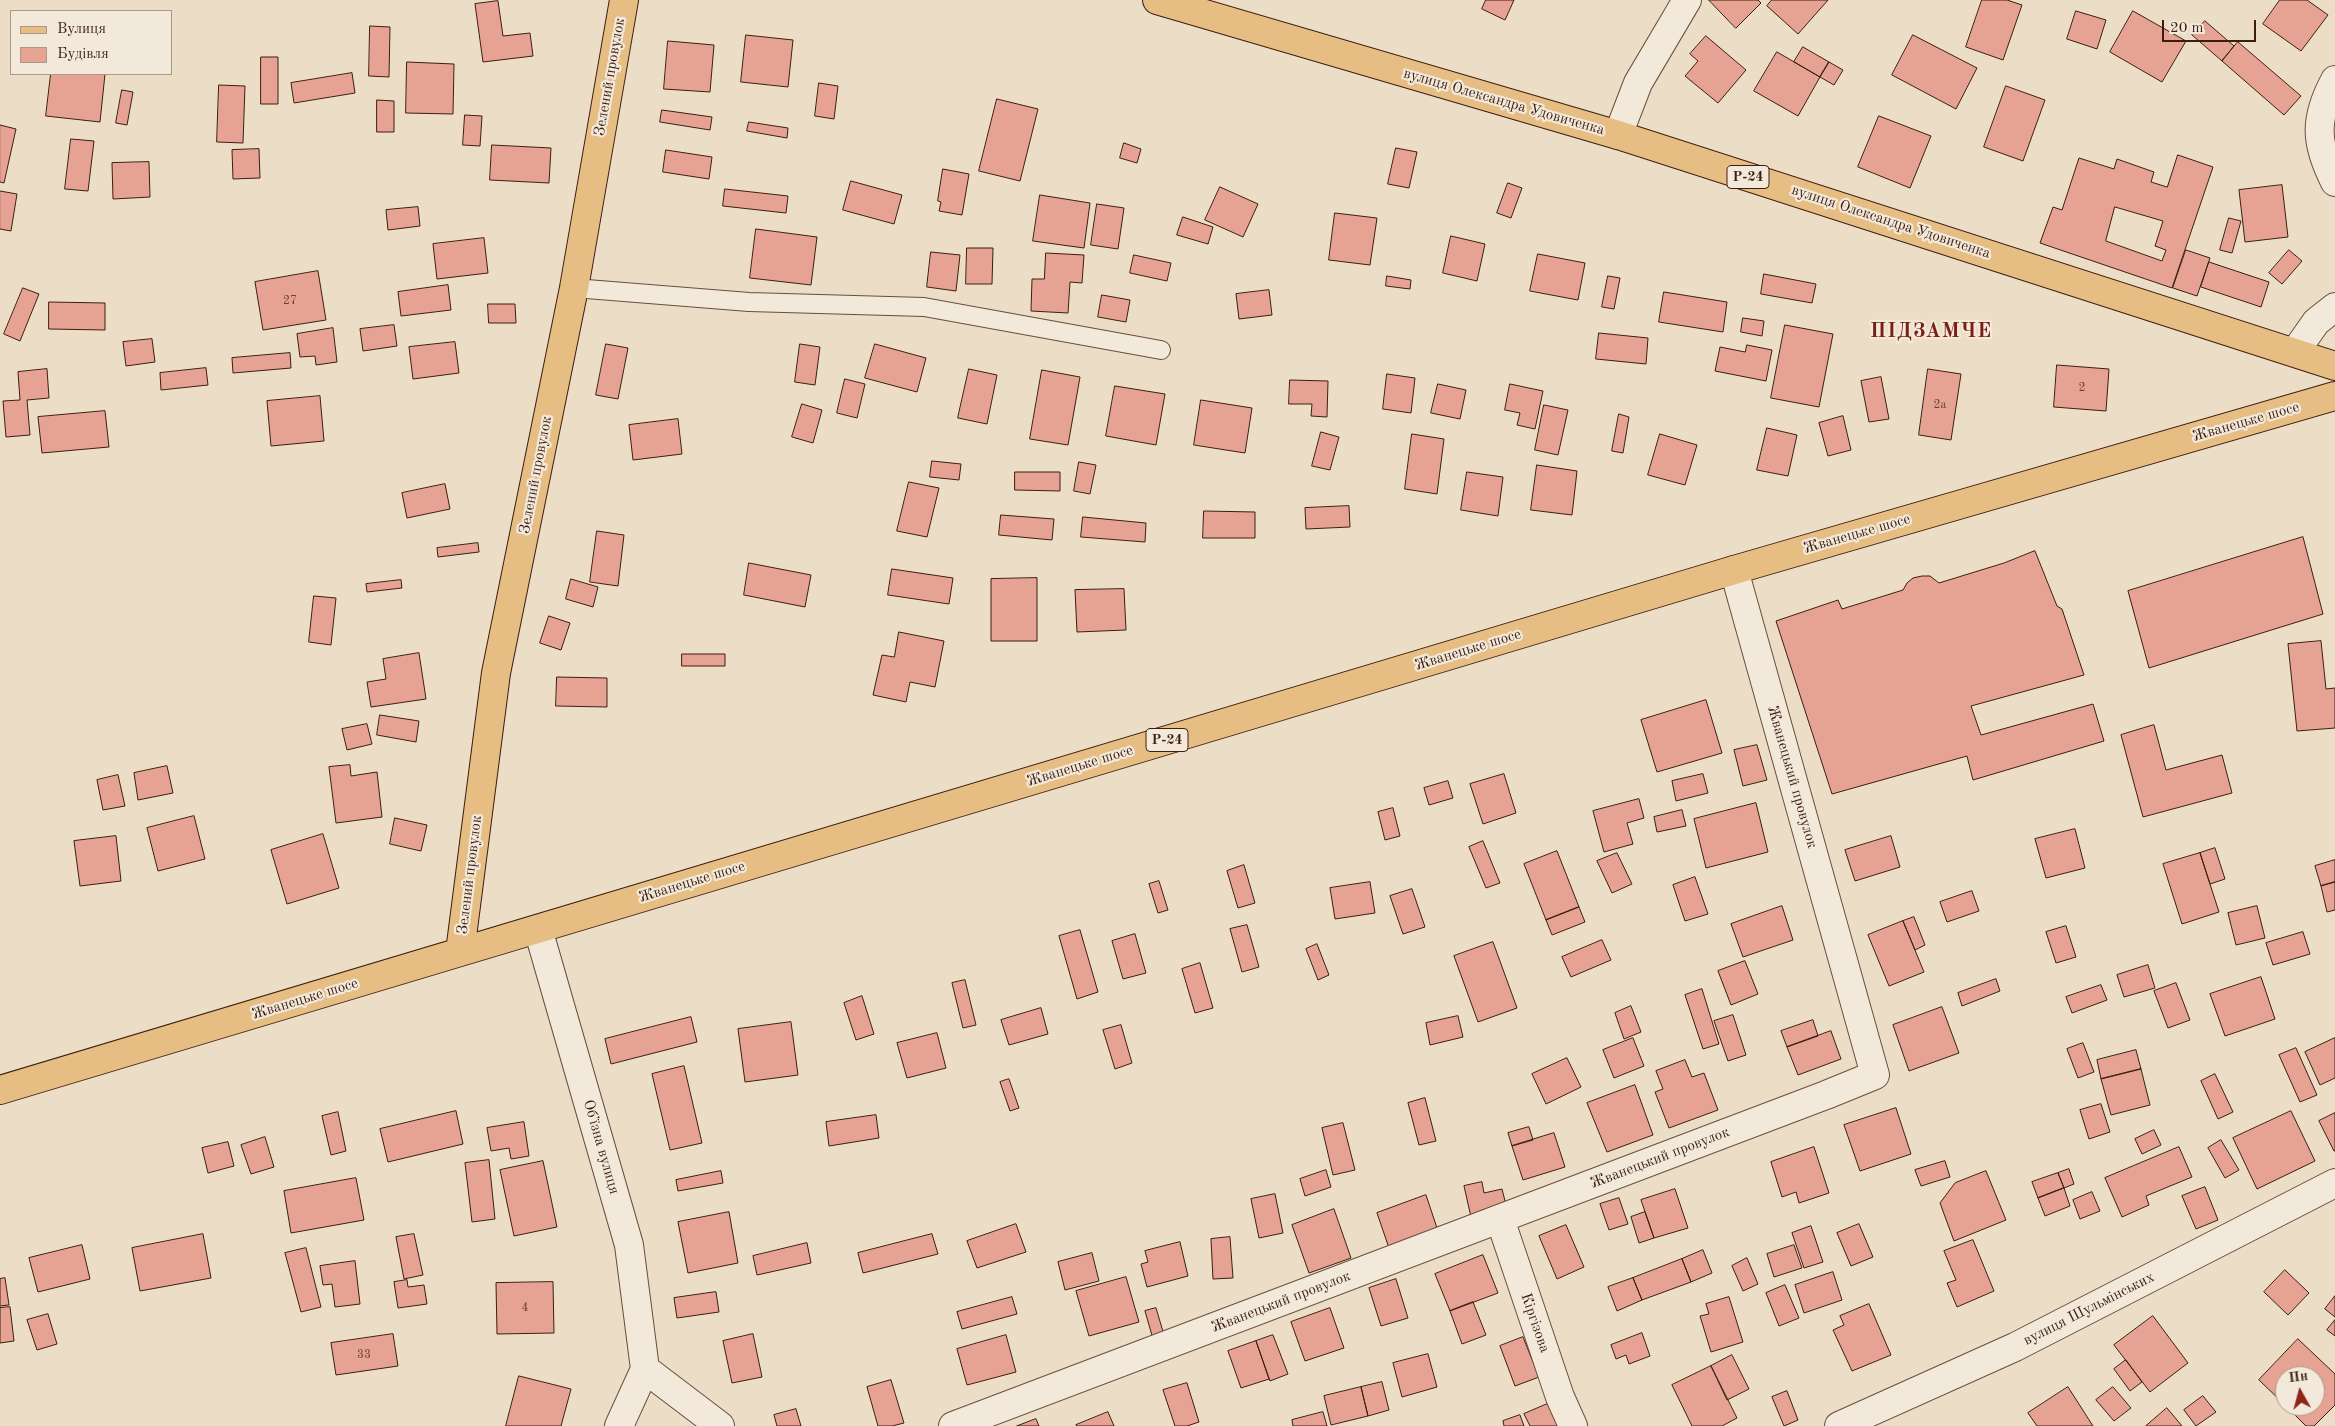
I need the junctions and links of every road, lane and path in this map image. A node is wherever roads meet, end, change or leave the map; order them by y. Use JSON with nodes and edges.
{"nodes":[{"id":1,"x":624,"y":0,"type":"edge"},
{"id":2,"x":1157,"y":0,"type":"edge"},
{"id":3,"x":1687,"y":0,"type":"edge"},
{"id":4,"x":2335,"y":80,"type":"edge"},
{"id":5,"x":1618,"y":135,"type":"junction"},
{"id":6,"x":2335,"y":182,"type":"edge"},
{"id":7,"x":574,"y":288,"type":"junction"},
{"id":8,"x":2335,"y":307,"type":"edge"},
{"id":9,"x":1160,"y":350,"type":"dead end"},
{"id":10,"x":2295,"y":352,"type":"junction"},
{"id":11,"x":2335,"y":366,"type":"edge"},
{"id":12,"x":2335,"y":396,"type":"edge"},
{"id":13,"x":1734,"y":570,"type":"junction"},
{"id":14,"x":538,"y":929,"type":"junction"},
{"id":15,"x":460,"y":952,"type":"junction"},
{"id":16,"x":0,"y":1090,"type":"edge"},
{"id":17,"x":2335,"y":1183,"type":"edge"},
{"id":18,"x":1500,"y":1219,"type":"junction"},
{"id":19,"x":645,"y":1369,"type":"junction"},
{"id":20,"x":619,"y":1426,"type":"edge"},
{"id":21,"x":720,"y":1426,"type":"edge"},
{"id":22,"x":953,"y":1426,"type":"edge"},
{"id":23,"x":1573,"y":1426,"type":"edge"},
{"id":24,"x":1840,"y":1426,"type":"edge"}],
"edges":[{"from":1,"to":7,"type":"main road","name":"Зелений провулок"},
{"from":2,"to":5,"type":"main road","name":"вулиця Олександра Удовиченка","number":"Р-24"},
{"from":3,"to":5,"type":"street"},
{"from":4,"to":6,"type":"street"},
{"from":5,"to":10,"type":"main road","name":"вулиця Олександра Удовиченка","number":"Р-24"},
{"from":7,"to":9,"type":"lane"},
{"from":7,"to":15,"type":"main road","name":"Зелений провулок"},
{"from":8,"to":10,"type":"street"},
{"from":10,"to":11,"type":"main road","name":"вулиця Олександра Удовиченка","number":"Р-24"},
{"from":12,"to":13,"type":"main road","name":"Жванецьке шосе","number":"Р-24"},
{"from":13,"to":14,"type":"main road","name":"Жванецьке шосе","number":"Р-24"},
{"from":13,"to":18,"type":"street","name":"Жванецький провулок"},
{"from":14,"to":15,"type":"main road","name":"Жванецьке шосе","number":"Р-24"},
{"from":14,"to":19,"type":"street","name":"Обʼїзна вулиця"},
{"from":15,"to":16,"type":"main road","name":"Жванецьке шосе","number":"Р-24"},
{"from":17,"to":24,"type":"street","name":"вулиця Шульмінських"},
{"from":18,"to":22,"type":"street","name":"Жванецький провулок"},
{"from":18,"to":23,"type":"street","name":"Кіргізова"},
{"from":19,"to":20,"type":"street"},
{"from":19,"to":21,"type":"street"}]}
